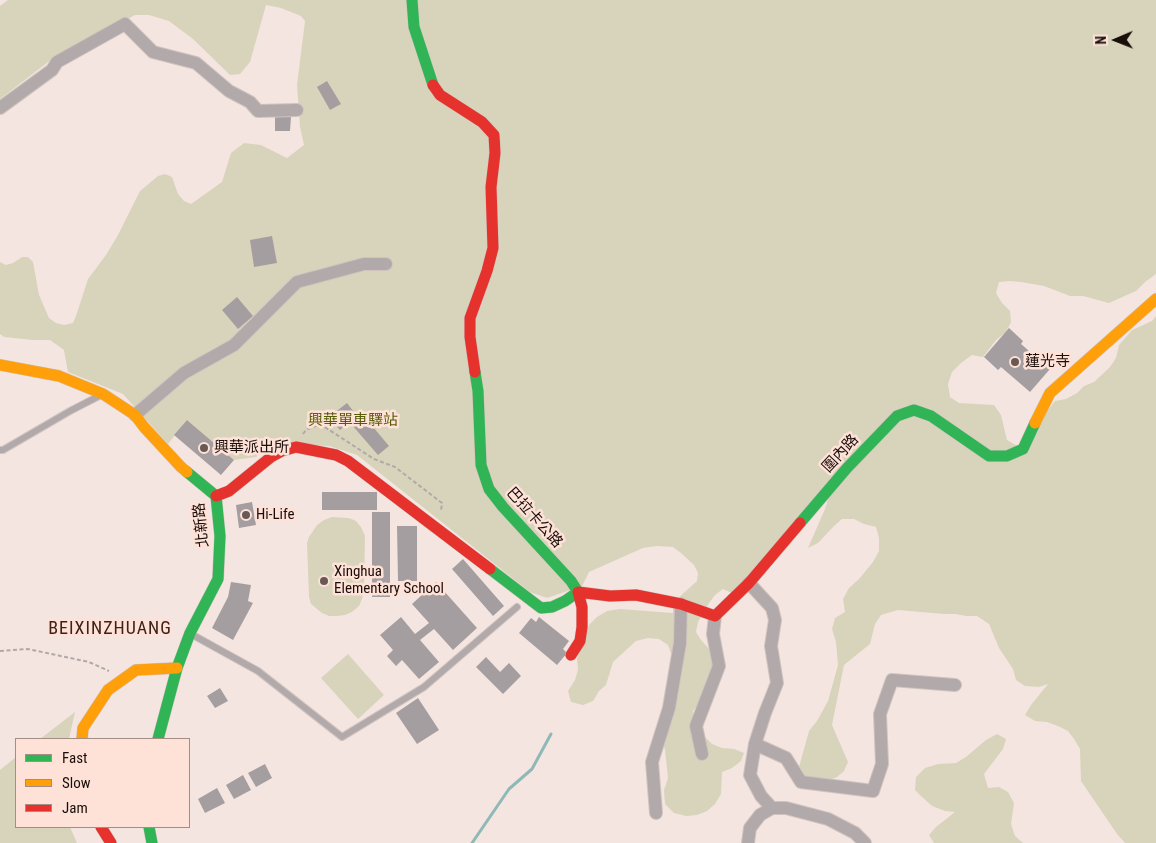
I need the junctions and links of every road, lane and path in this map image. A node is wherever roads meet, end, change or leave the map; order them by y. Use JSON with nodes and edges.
{"nodes":[{"id":1,"x":412,"y":0,"type":"edge"},
{"id":2,"x":0,"y":108,"type":"edge"},
{"id":3,"x":297,"y":110,"type":"dead end"},
{"id":4,"x":386,"y":264,"type":"dead end"},
{"id":5,"x":1156,"y":299,"type":"edge"},
{"id":6,"x":0,"y":365,"type":"edge"},
{"id":7,"x":102,"y":394,"type":"junction"},
{"id":8,"x":135,"y":415,"type":"junction"},
{"id":9,"x":0,"y":450,"type":"edge"},
{"id":10,"x":216,"y":496,"type":"junction"},
{"id":11,"x":749,"y":583,"type":"junction"},
{"id":12,"x":578,"y":592,"type":"junction"},
{"id":13,"x":681,"y":604,"type":"junction"},
{"id":14,"x":517,"y":607,"type":"dead end"},
{"id":15,"x":715,"y":616,"type":"junction"},
{"id":16,"x":190,"y":633,"type":"junction"},
{"id":17,"x":0,"y":651,"type":"edge"},
{"id":18,"x":571,"y":655,"type":"dead end"},
{"id":19,"x":177,"y":668,"type":"junction"},
{"id":20,"x":125,"y":678,"type":"junction"},
{"id":21,"x":955,"y":685,"type":"dead end"},
{"id":22,"x":82,"y":738,"type":"edge"},
{"id":23,"x":158,"y":738,"type":"edge"},
{"id":24,"x":755,"y":744,"type":"junction"},
{"id":25,"x":702,"y":754,"type":"dead end"},
{"id":26,"x":772,"y":808,"type":"junction"},
{"id":27,"x":656,"y":813,"type":"dead end"},
{"id":28,"x":102,"y":828,"type":"edge"},
{"id":29,"x":149,"y":828,"type":"edge"},
{"id":30,"x":111,"y":843,"type":"edge"},
{"id":31,"x":152,"y":843,"type":"edge"},
{"id":32,"x":748,"y":843,"type":"edge"},
{"id":33,"x":865,"y":843,"type":"edge"}],
"edges":[{"from":1,"to":12,"type":"main road","name":"巴拉卡公路"},
{"from":2,"to":3,"type":"street"},
{"from":4,"to":8,"type":"street"},
{"from":5,"to":11,"type":"main road","name":"圍內路"},
{"from":6,"to":7,"type":"main road","name":"北新路"},
{"from":7,"to":8,"type":"main road","name":"北新路"},
{"from":7,"to":9,"type":"lane"},
{"from":8,"to":10,"type":"main road","name":"北新路"},
{"from":10,"to":12,"type":"main road"},
{"from":10,"to":16,"type":"main road","name":"北新路"},
{"from":11,"to":15,"type":"main road","name":"圍內路"},
{"from":11,"to":24,"type":"street"},
{"from":12,"to":13,"type":"main road"},
{"from":12,"to":18,"type":"main road"},
{"from":13,"to":15,"type":"main road"},
{"from":13,"to":27,"type":"street"},
{"from":14,"to":16,"type":"lane"},
{"from":15,"to":25,"type":"street"},
{"from":16,"to":19,"type":"main road","name":"北新路"},
{"from":17,"to":20,"type":"path"},
{"from":19,"to":20,"type":"main road"},
{"from":19,"to":23,"type":"main road","name":"北新路"},
{"from":20,"to":22,"type":"main road"},
{"from":21,"to":24,"type":"street"},
{"from":24,"to":26,"type":"street"},
{"from":26,"to":32,"type":"street"},
{"from":26,"to":33,"type":"street"},
{"from":28,"to":30,"type":"main road"},
{"from":29,"to":31,"type":"main road"}]}
